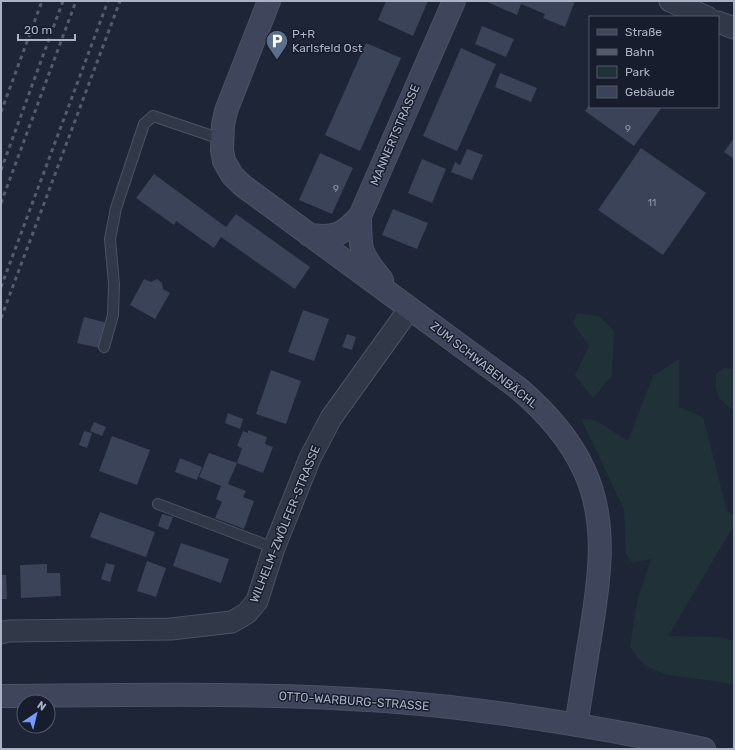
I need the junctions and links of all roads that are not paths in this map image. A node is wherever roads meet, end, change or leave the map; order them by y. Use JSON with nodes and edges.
{"nodes":[{"id":1,"x":269,"y":1,"type":"edge"},
{"id":2,"x":454,"y":1,"type":"edge"},
{"id":3,"x":670,"y":1,"type":"edge"},
{"id":4,"x":703,"y":16,"type":"edge"},
{"id":5,"x":221,"y":139,"type":"junction"},
{"id":6,"x":360,"y":216,"type":"junction"},
{"id":7,"x":309,"y":235,"type":"junction"},
{"id":8,"x":410,"y":308,"type":"junction"},
{"id":9,"x":104,"y":347,"type":"dead end"},
{"id":10,"x":158,"y":504,"type":"dead end"},
{"id":11,"x":274,"y":548,"type":"junction"},
{"id":12,"x":1,"y":634,"type":"edge"},
{"id":13,"x":1,"y":696,"type":"edge"},
{"id":14,"x":576,"y":725,"type":"junction"},
{"id":15,"x":704,"y":749,"type":"edge"}],
"edges":[{"from":1,"to":5,"type":"street","name":"ZUM SCHWABENBÄCHL"},
{"from":2,"to":6,"type":"street","name":"MANNERTSTRASSE"},
{"from":3,"to":4,"type":"street"},
{"from":5,"to":7,"type":"street","name":"ZUM SCHWABENBÄCHL"},
{"from":5,"to":9,"type":"lane"},
{"from":6,"to":7,"type":"street","name":"MANNERTSTRASSE"},
{"from":6,"to":8,"type":"street","name":"ZUM SCHWABENBÄCHL"},
{"from":7,"to":8,"type":"street","name":"ZUM SCHWABENBÄCHL"},
{"from":8,"to":11,"type":"street","name":"WILHELM-ZWÖLFER-STRASSE"},
{"from":8,"to":14,"type":"street","name":"ZUM SCHWABENBÄCHL"},
{"from":10,"to":11,"type":"lane"},
{"from":11,"to":12,"type":"street","name":"WILHELM-ZWÖLFER-STRASSE"},
{"from":13,"to":14,"type":"street","name":"OTTO-WARBURG-STRASSE"},
{"from":14,"to":15,"type":"street","name":"OTTO-WARBURG-STRASSE"}]}
